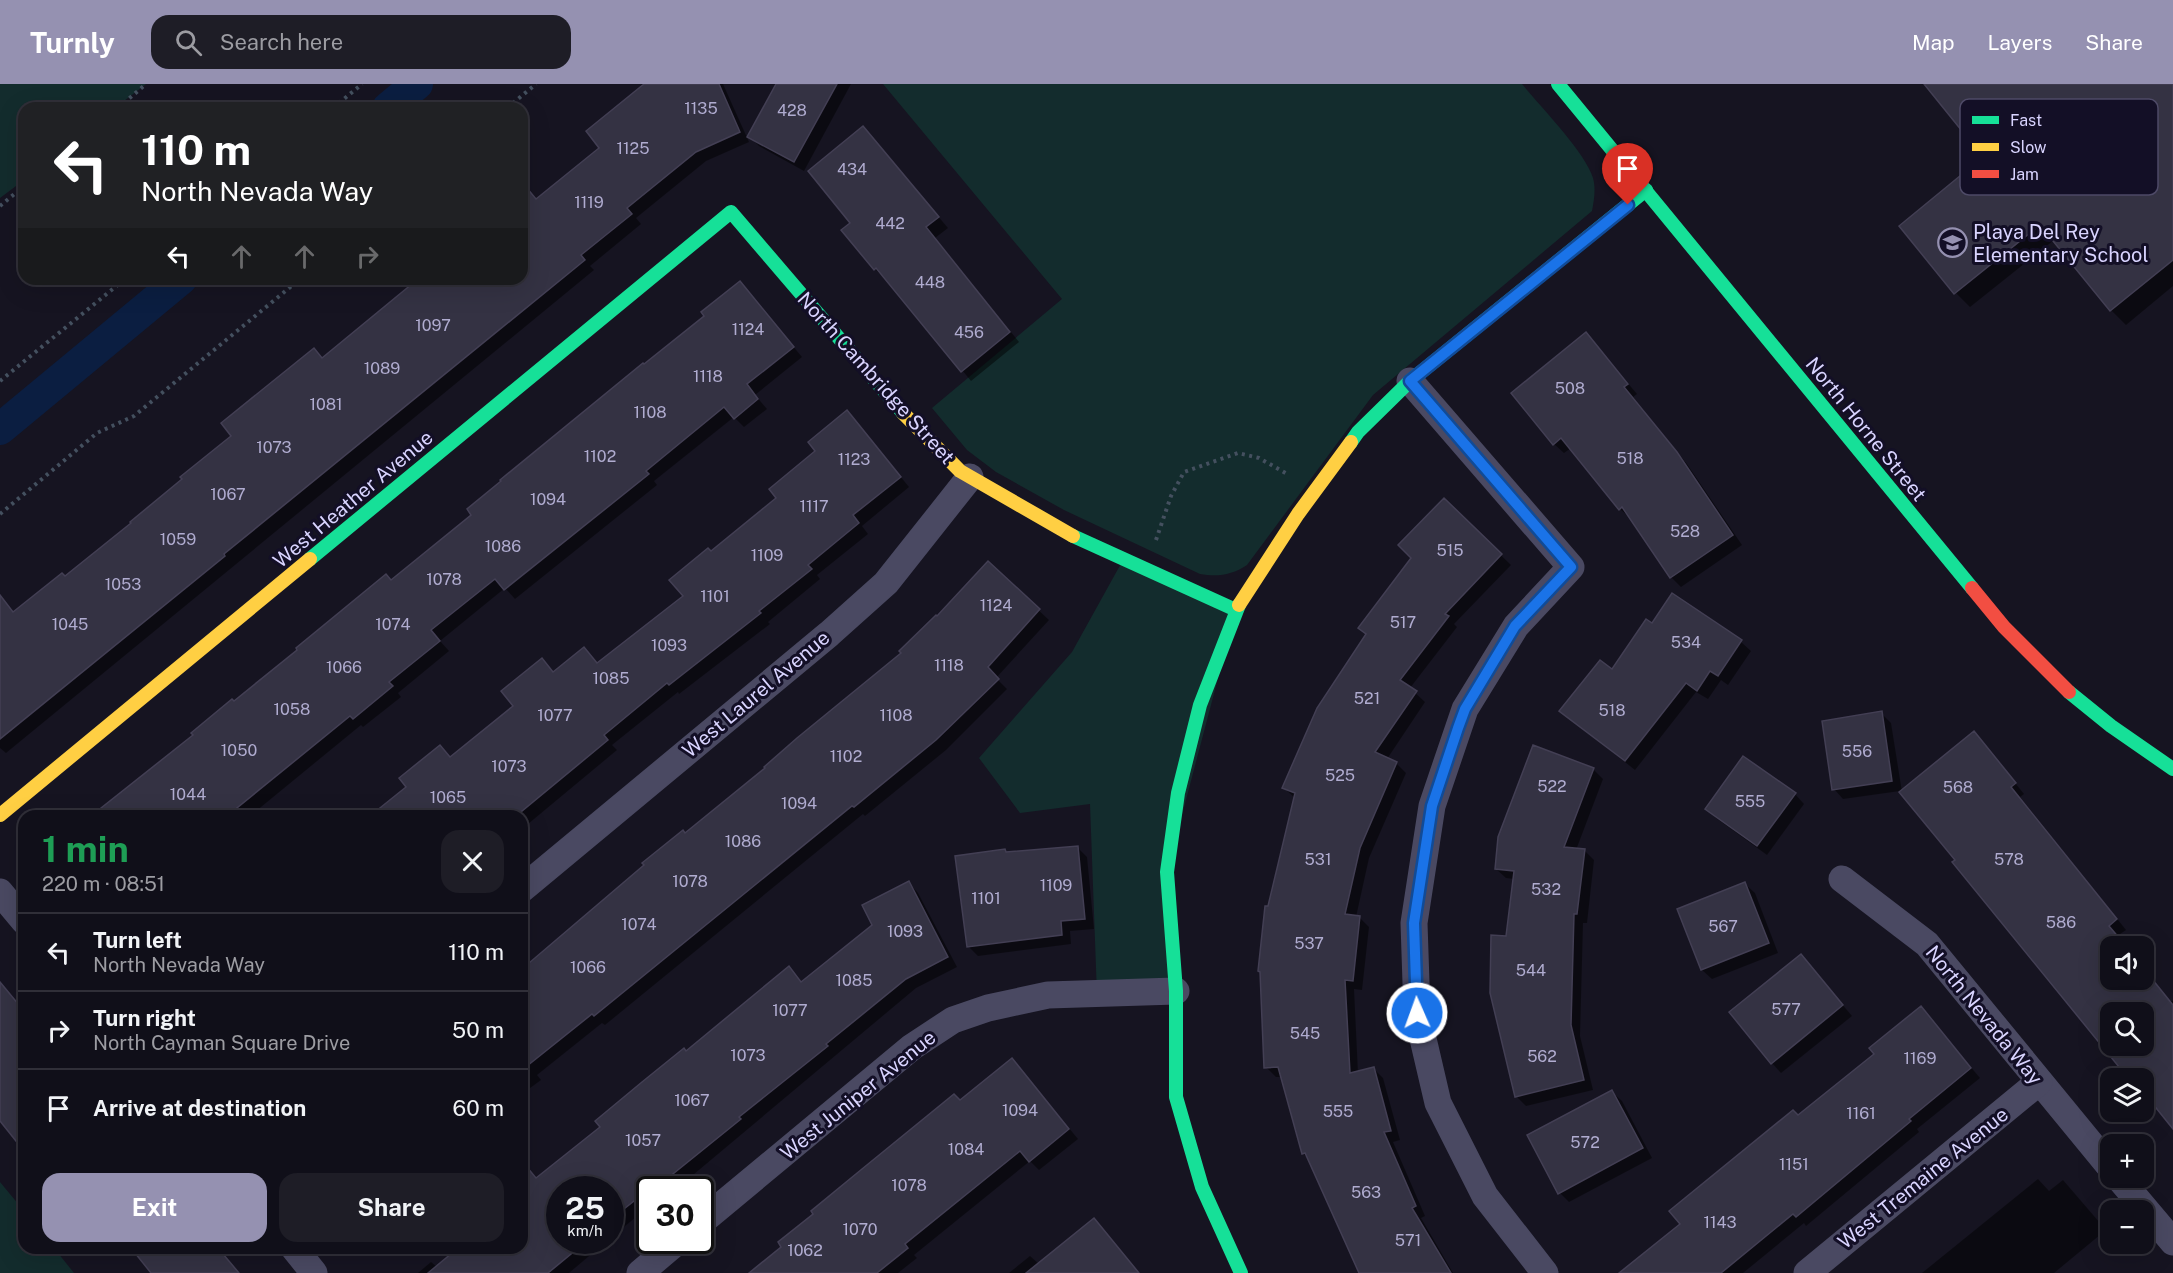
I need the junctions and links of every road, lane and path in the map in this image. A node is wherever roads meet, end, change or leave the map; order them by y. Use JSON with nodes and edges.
{"nodes":[{"id":1,"x":146,"y":84,"type":"edge"},
{"id":2,"x":362,"y":84,"type":"edge"},
{"id":3,"x":536,"y":84,"type":"edge"},
{"id":4,"x":1558,"y":84,"type":"edge"},
{"id":5,"x":125,"y":102,"type":"edge"},
{"id":6,"x":340,"y":102,"type":"edge"},
{"id":7,"x":514,"y":102,"type":"edge"},
{"id":8,"x":1646,"y":190,"type":"junction"},
{"id":9,"x":18,"y":191,"type":"edge"},
{"id":10,"x":0,"y":206,"type":"edge"},
{"id":11,"x":731,"y":213,"type":"joint"},
{"id":12,"x":118,"y":285,"type":"edge"},
{"id":13,"x":293,"y":285,"type":"edge"},
{"id":14,"x":0,"y":381,"type":"edge"},
{"id":15,"x":1410,"y":381,"type":"junction"},
{"id":16,"x":970,"y":477,"type":"junction"},
{"id":17,"x":1315,"y":491,"type":"junction"},
{"id":18,"x":0,"y":514,"type":"edge"},
{"id":19,"x":1142,"y":568,"type":"junction"},
{"id":20,"x":1236,"y":610,"type":"junction"},
{"id":21,"x":2173,"y":768,"type":"edge"},
{"id":22,"x":0,"y":815,"type":"edge"},
{"id":23,"x":1842,"y":879,"type":"dead end"},
{"id":24,"x":528,"y":884,"type":"edge"},
{"id":25,"x":0,"y":892,"type":"edge"},
{"id":26,"x":18,"y":914,"type":"edge"},
{"id":27,"x":1176,"y":991,"type":"junction"},
{"id":28,"x":2039,"y":1082,"type":"junction"},
{"id":29,"x":2100,"y":1155,"type":"edge"},
{"id":30,"x":2127,"y":1188,"type":"edge"},
{"id":31,"x":714,"y":1211,"type":"edge"},
{"id":32,"x":2173,"y":1242,"type":"edge"},
{"id":33,"x":299,"y":1254,"type":"edge"},
{"id":34,"x":662,"y":1254,"type":"edge"},
{"id":35,"x":314,"y":1273,"type":"edge"},
{"id":36,"x":640,"y":1273,"type":"edge"},
{"id":37,"x":1241,"y":1273,"type":"edge"},
{"id":38,"x":1545,"y":1273,"type":"edge"},
{"id":39,"x":1807,"y":1273,"type":"edge"}],
"edges":[{"from":1,"to":5,"type":"path"},
{"from":2,"to":6,"type":"path"},
{"from":3,"to":7,"type":"path"},
{"from":4,"to":8,"type":"street","name":"North Horne Street"},
{"from":8,"to":15,"type":"street"},
{"from":8,"to":21,"type":"street","name":"North Horne Street"},
{"from":9,"to":10,"type":"path"},
{"from":11,"to":16,"type":"street","name":"North Cambridge Street"},
{"from":11,"to":22,"type":"street","name":"West Heather Avenue"},
{"from":12,"to":14,"type":"path"},
{"from":13,"to":18,"type":"path"},
{"from":15,"to":17,"type":"street"},
{"from":15,"to":38,"type":"street"},
{"from":16,"to":19,"type":"street","name":"North Cambridge Street"},
{"from":16,"to":24,"type":"street","name":"West Laurel Avenue"},
{"from":17,"to":19,"type":"path"},
{"from":17,"to":20,"type":"street"},
{"from":19,"to":20,"type":"street","name":"North Cambridge Street"},
{"from":20,"to":27,"type":"street"},
{"from":23,"to":28,"type":"street","name":"North Nevada Way"},
{"from":25,"to":26,"type":"street"},
{"from":27,"to":31,"type":"street","name":"West Juniper Avenue"},
{"from":27,"to":37,"type":"street"},
{"from":28,"to":29,"type":"street","name":"North Nevada Way"},
{"from":28,"to":39,"type":"street","name":"West Tremaine Avenue"},
{"from":30,"to":32,"type":"street"},
{"from":33,"to":35,"type":"street"},
{"from":34,"to":36,"type":"street"}]}
